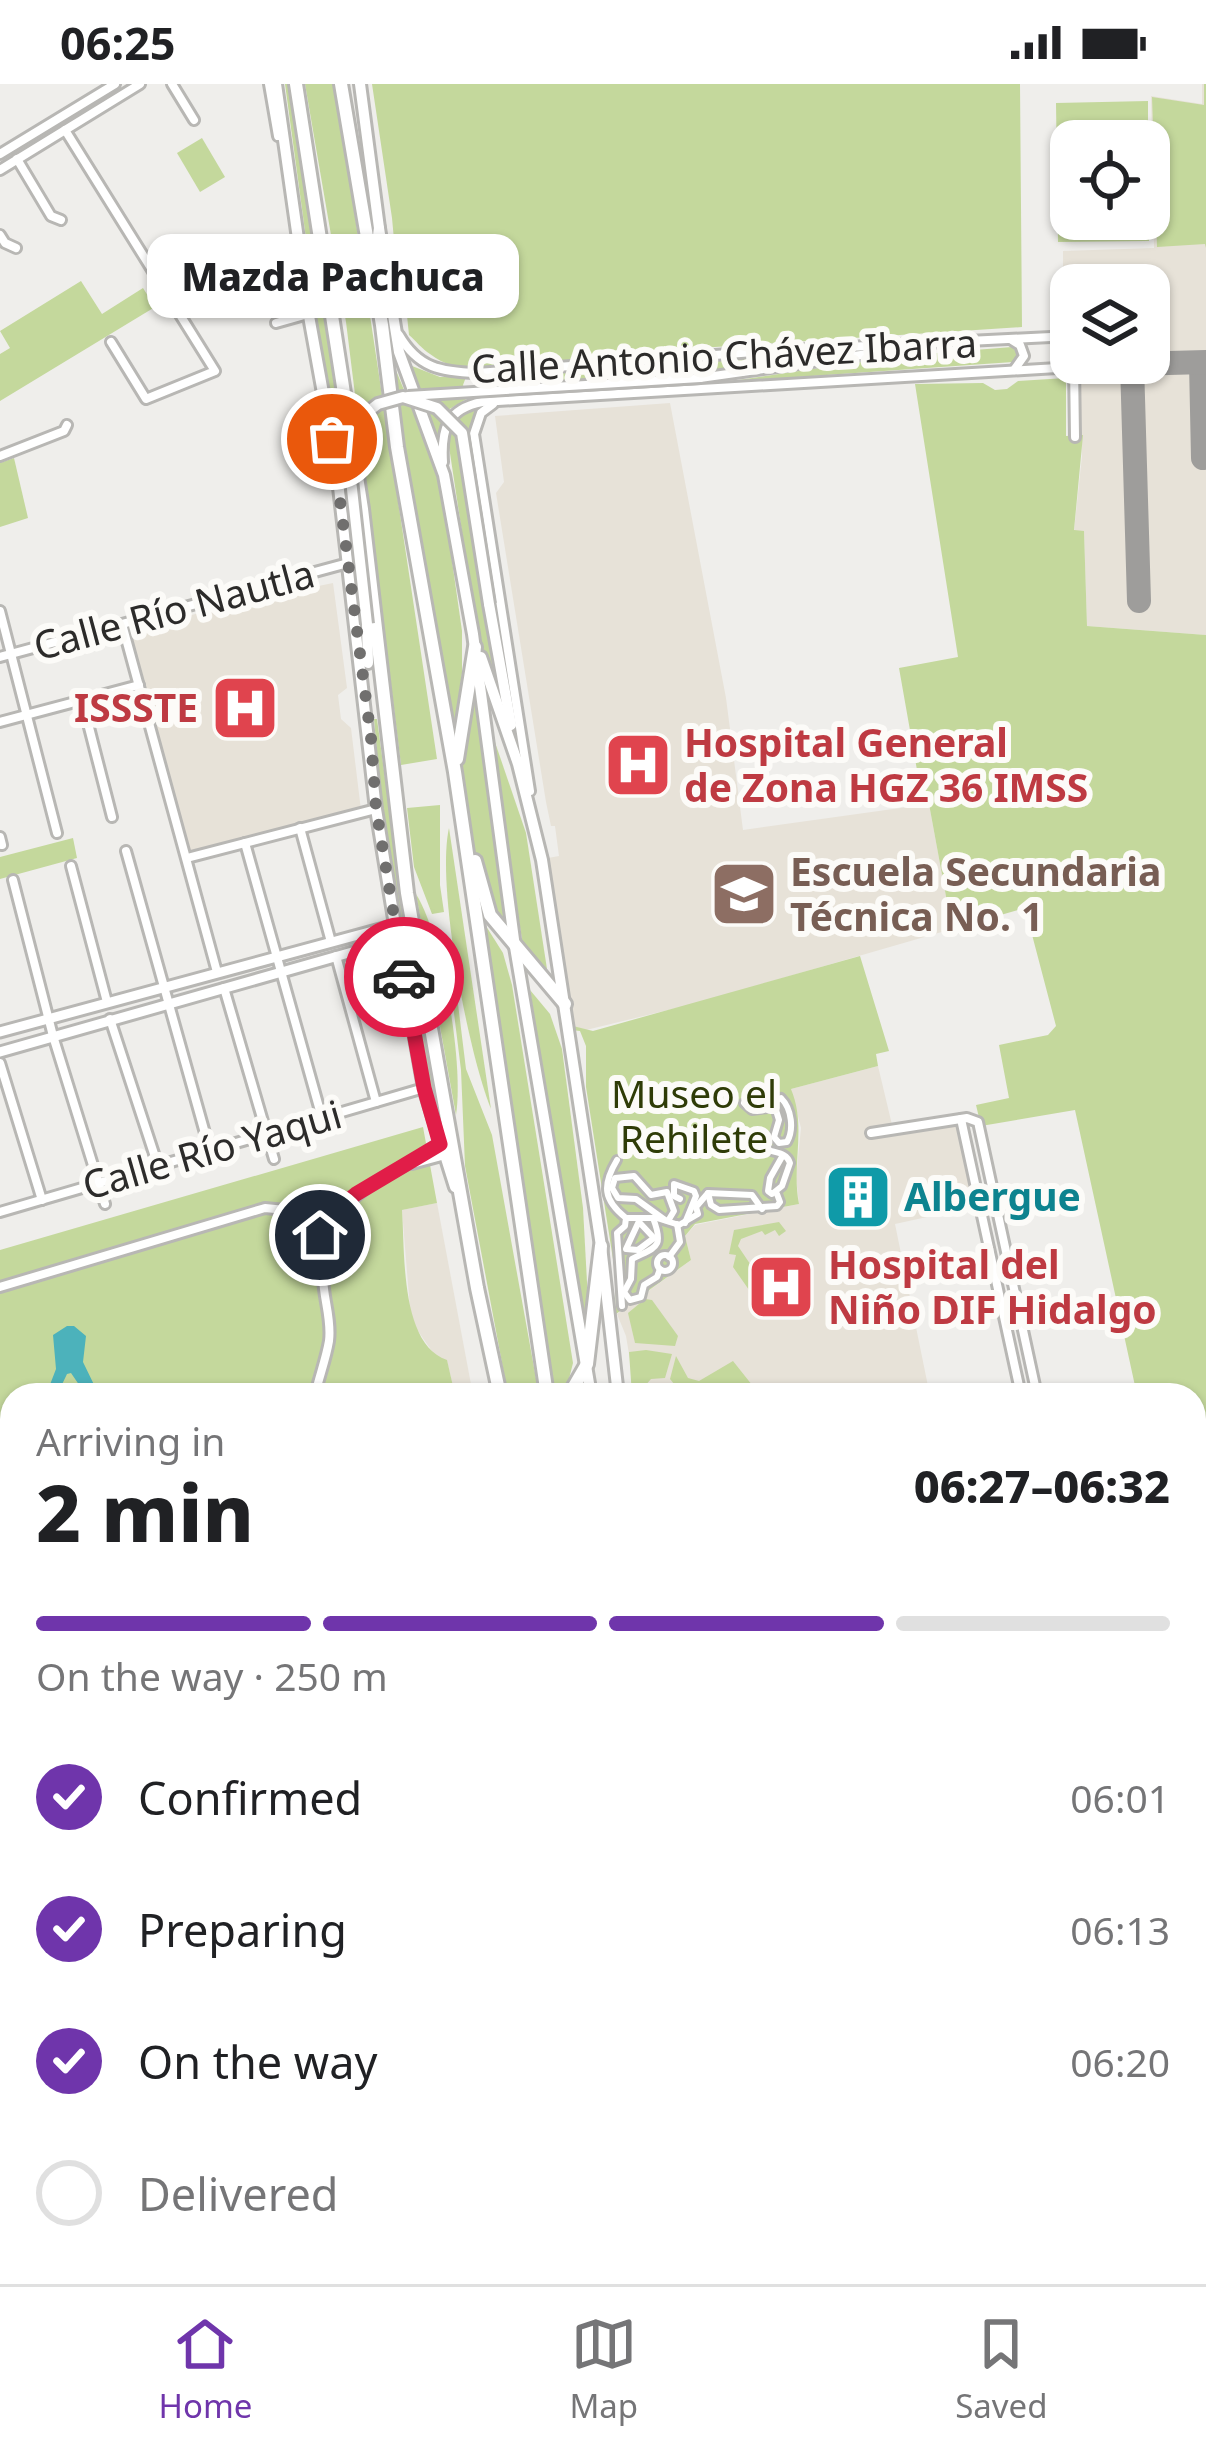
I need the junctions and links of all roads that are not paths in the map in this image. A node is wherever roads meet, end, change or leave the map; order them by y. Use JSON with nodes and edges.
{"nodes":[{"id":1,"x":115,"y":84,"type":"edge"},
{"id":2,"x":140,"y":84,"type":"edge"},
{"id":3,"x":172,"y":84,"type":"edge"},
{"id":4,"x":273,"y":84,"type":"edge"},
{"id":5,"x":296,"y":84,"type":"edge"},
{"id":6,"x":341,"y":84,"type":"edge"},
{"id":7,"x":360,"y":84,"type":"edge"},
{"id":8,"x":194,"y":119,"type":"dead end"},
{"id":9,"x":64,"y":130,"type":"junction"},
{"id":10,"x":36,"y":132,"type":"junction"},
{"id":11,"x":279,"y":136,"type":"dead end"},
{"id":12,"x":44,"y":143,"type":"junction"},
{"id":13,"x":0,"y":154,"type":"edge"},
{"id":14,"x":17,"y":159,"type":"junction"},
{"id":15,"x":0,"y":170,"type":"edge"},
{"id":16,"x":61,"y":220,"type":"dead end"},
{"id":17,"x":380,"y":228,"type":"junction"},
{"id":18,"x":0,"y":235,"type":"edge"},
{"id":19,"x":16,"y":248,"type":"dead end"},
{"id":20,"x":373,"y":271,"type":"junction"},
{"id":21,"x":308,"y":316,"type":"junction"},
{"id":22,"x":276,"y":323,"type":"dead end"},
{"id":23,"x":396,"y":329,"type":"junction"},
{"id":24,"x":1050,"y":337,"type":"edge"},
{"id":25,"x":1010,"y":339,"type":"junction"},
{"id":26,"x":111,"y":342,"type":"dead end"},
{"id":27,"x":940,"y":343,"type":"junction"},
{"id":28,"x":1050,"y":367,"type":"edge"},
{"id":29,"x":1013,"y":371,"type":"junction"},
{"id":30,"x":477,"y":373,"type":"junction"},
{"id":31,"x":1075,"y":384,"type":"edge"},
{"id":32,"x":403,"y":397,"type":"junction"},
{"id":33,"x":499,"y":400,"type":"junction"},
{"id":34,"x":482,"y":402,"type":"junction"},
{"id":35,"x":68,"y":425,"type":"dead end"},
{"id":36,"x":1076,"y":437,"type":"dead end"},
{"id":37,"x":0,"y":456,"type":"edge"},
{"id":38,"x":444,"y":475,"type":"junction"},
{"id":39,"x":348,"y":563,"type":"junction"},
{"id":40,"x":0,"y":610,"type":"edge"},
{"id":41,"x":122,"y":624,"type":"junction"},
{"id":42,"x":367,"y":639,"type":"junction"},
{"id":43,"x":474,"y":640,"type":"junction"},
{"id":44,"x":5,"y":656,"type":"edge"},
{"id":45,"x":382,"y":668,"type":"junction"},
{"id":46,"x":139,"y":685,"type":"junction"},
{"id":47,"x":82,"y":700,"type":"junction"},
{"id":48,"x":27,"y":714,"type":"junction"},
{"id":49,"x":0,"y":722,"type":"edge"},
{"id":50,"x":371,"y":738,"type":"junction"},
{"id":51,"x":518,"y":764,"type":"junction"},
{"id":52,"x":455,"y":772,"type":"junction"},
{"id":53,"x":376,"y":808,"type":"junction"},
{"id":54,"x":461,"y":816,"type":"junction"},
{"id":55,"x":112,"y":817,"type":"dead end"},
{"id":56,"x":300,"y":828,"type":"junction"},
{"id":57,"x":536,"y":829,"type":"junction"},
{"id":58,"x":57,"y":833,"type":"dead end"},
{"id":59,"x":245,"y":843,"type":"junction"},
{"id":60,"x":126,"y":851,"type":"dead end"},
{"id":61,"x":187,"y":858,"type":"junction"},
{"id":62,"x":71,"y":866,"type":"dead end"},
{"id":63,"x":14,"y":880,"type":"dead end"},
{"id":64,"x":394,"y":925,"type":"junction"},
{"id":65,"x":398,"y":938,"type":"junction"},
{"id":66,"x":331,"y":942,"type":"junction"},
{"id":67,"x":515,"y":947,"type":"junction"},
{"id":68,"x":336,"y":956,"type":"junction"},
{"id":69,"x":277,"y":957,"type":"junction"},
{"id":70,"x":217,"y":972,"type":"junction"},
{"id":71,"x":280,"y":972,"type":"junction"},
{"id":72,"x":162,"y":986,"type":"junction"},
{"id":73,"x":224,"y":988,"type":"junction"},
{"id":74,"x":107,"y":1002,"type":"junction"},
{"id":75,"x":167,"y":1004,"type":"junction"},
{"id":76,"x":565,"y":1004,"type":"junction"},
{"id":77,"x":48,"y":1018,"type":"junction"},
{"id":78,"x":110,"y":1019,"type":"junction"},
{"id":79,"x":0,"y":1032,"type":"edge"},
{"id":80,"x":53,"y":1036,"type":"junction"},
{"id":81,"x":0,"y":1052,"type":"edge"},
{"id":82,"x":0,"y":1063,"type":"edge"},
{"id":83,"x":424,"y":1088,"type":"junction"},
{"id":84,"x":376,"y":1102,"type":"junction"},
{"id":85,"x":744,"y":1102,"type":"dead end"},
{"id":86,"x":768,"y":1103,"type":"junction"},
{"id":87,"x":322,"y":1118,"type":"junction"},
{"id":88,"x":961,"y":1119,"type":"junction"},
{"id":89,"x":872,"y":1133,"type":"dead end"},
{"id":90,"x":266,"y":1134,"type":"junction"},
{"id":91,"x":779,"y":1143,"type":"junction"},
{"id":92,"x":447,"y":1148,"type":"junction"},
{"id":93,"x":210,"y":1150,"type":"junction"},
{"id":94,"x":775,"y":1152,"type":"junction"},
{"id":95,"x":274,"y":1159,"type":"dead end"},
{"id":96,"x":617,"y":1160,"type":"dead end"},
{"id":97,"x":158,"y":1166,"type":"junction"},
{"id":98,"x":98,"y":1184,"type":"junction"},
{"id":99,"x":708,"y":1193,"type":"junction"},
{"id":100,"x":777,"y":1194,"type":"junction"},
{"id":101,"x":680,"y":1198,"type":"dead end"},
{"id":102,"x":42,"y":1200,"type":"junction"},
{"id":103,"x":345,"y":1203,"type":"junction"},
{"id":104,"x":105,"y":1204,"type":"dead end"},
{"id":105,"x":762,"y":1209,"type":"junction"},
{"id":106,"x":0,"y":1212,"type":"edge"},
{"id":107,"x":303,"y":1212,"type":"junction"},
{"id":108,"x":626,"y":1218,"type":"junction"},
{"id":109,"x":653,"y":1219,"type":"junction"},
{"id":110,"x":640,"y":1221,"type":"junction"},
{"id":111,"x":674,"y":1222,"type":"junction"},
{"id":112,"x":324,"y":1246,"type":"junction"},
{"id":113,"x":601,"y":1246,"type":"junction"},
{"id":114,"x":0,"y":1287,"type":"edge"},
{"id":115,"x":1014,"y":1294,"type":"junction"},
{"id":116,"x":1000,"y":1296,"type":"junction"},
{"id":117,"x":622,"y":1306,"type":"dead end"},
{"id":118,"x":587,"y":1364,"type":"junction"},
{"id":119,"x":318,"y":1383,"type":"edge"},
{"id":120,"x":498,"y":1383,"type":"edge"},
{"id":121,"x":545,"y":1383,"type":"edge"},
{"id":122,"x":576,"y":1383,"type":"edge"},
{"id":123,"x":589,"y":1383,"type":"edge"},
{"id":124,"x":617,"y":1383,"type":"edge"},
{"id":125,"x":1017,"y":1383,"type":"edge"},
{"id":126,"x":1034,"y":1383,"type":"edge"}],
"edges":[{"from":1,"to":10,"type":"street"},
{"from":2,"to":9,"type":"street"},
{"from":3,"to":8,"type":"street"},
{"from":4,"to":11,"type":"street"},
{"from":4,"to":21,"type":"main road"},
{"from":5,"to":45,"type":"highway"},
{"from":6,"to":20,"type":"highway"},
{"from":7,"to":17,"type":"main road"},
{"from":9,"to":12,"type":"street"},
{"from":9,"to":26,"type":"street"},
{"from":10,"to":12,"type":"street"},
{"from":10,"to":13,"type":"street"},
{"from":12,"to":14,"type":"street"},
{"from":14,"to":15,"type":"street"},
{"from":14,"to":16,"type":"street"},
{"from":17,"to":20,"type":"main road"},
{"from":17,"to":23,"type":"main road"},
{"from":18,"to":19,"type":"street"},
{"from":20,"to":52,"type":"highway"},
{"from":21,"to":22,"type":"street"},
{"from":21,"to":39,"type":"main road"},
{"from":23,"to":30,"type":"street","name":"Calle Antonio Chávez Ibarra"},
{"from":23,"to":38,"type":"main road"},
{"from":24,"to":25,"type":"street","name":"Calle Antonio Chávez Ibarra"},
{"from":25,"to":27,"type":"street","name":"Calle Antonio Chávez Ibarra"},
{"from":25,"to":29,"type":"street"},
{"from":27,"to":30,"type":"street","name":"Calle Antonio Chávez Ibarra"},
{"from":27,"to":32,"type":"street","bridge":true},
{"from":28,"to":29,"type":"street","name":"Calle Antonio Chávez Ibarra"},
{"from":29,"to":33,"type":"street","name":"Calle Antonio Chávez Ibarra"},
{"from":30,"to":34,"type":"street"},
{"from":31,"to":36,"type":"street"},
{"from":32,"to":42,"type":"main road","bridge":true},
{"from":32,"to":51,"type":"main road","bridge":true},
{"from":33,"to":34,"type":"street","name":"Calle Antonio Chávez Ibarra"},
{"from":33,"to":57,"type":"street"},
{"from":34,"to":38,"type":"street"},
{"from":35,"to":37,"type":"street"},
{"from":38,"to":43,"type":"main road"},
{"from":39,"to":41,"type":"street","name":"Calle Río Nautla"},
{"from":39,"to":50,"type":"main road"},
{"from":40,"to":44,"type":"street"},
{"from":41,"to":44,"type":"street","name":"Calle Río Nautla"},
{"from":41,"to":46,"type":"street"},
{"from":42,"to":45,"type":"main road"},
{"from":42,"to":50,"type":"main road"},
{"from":43,"to":51,"type":"main road"},
{"from":43,"to":52,"type":"highway"},
{"from":43,"to":67,"type":"main road"},
{"from":44,"to":48,"type":"street"},
{"from":45,"to":92,"type":"highway"},
{"from":46,"to":47,"type":"street"},
{"from":46,"to":61,"type":"street"},
{"from":47,"to":48,"type":"street"},
{"from":47,"to":55,"type":"street"},
{"from":48,"to":49,"type":"street"},
{"from":48,"to":58,"type":"street"},
{"from":50,"to":53,"type":"main road"},
{"from":51,"to":57,"type":"main road"},
{"from":52,"to":54,"type":"highway"},
{"from":53,"to":56,"type":"street"},
{"from":53,"to":64,"type":"main road"},
{"from":54,"to":67,"type":"highway"},
{"from":54,"to":121,"type":"highway"},
{"from":56,"to":59,"type":"street"},
{"from":56,"to":66,"type":"street"},
{"from":57,"to":76,"type":"main road"},
{"from":59,"to":61,"type":"street"},
{"from":59,"to":69,"type":"street"},
{"from":60,"to":72,"type":"street"},
{"from":61,"to":70,"type":"street"},
{"from":62,"to":74,"type":"street"},
{"from":63,"to":77,"type":"street"},
{"from":64,"to":65,"type":"main road"},
{"from":64,"to":66,"type":"street"},
{"from":65,"to":68,"type":"street"},
{"from":65,"to":83,"type":"main road"},
{"from":66,"to":69,"type":"street"},
{"from":67,"to":76,"type":"highway"},
{"from":67,"to":118,"type":"main road"},
{"from":68,"to":71,"type":"street"},
{"from":68,"to":84,"type":"street"},
{"from":69,"to":70,"type":"street"},
{"from":69,"to":71,"type":"street"},
{"from":70,"to":72,"type":"street"},
{"from":71,"to":73,"type":"street"},
{"from":71,"to":87,"type":"street"},
{"from":72,"to":74,"type":"street"},
{"from":72,"to":75,"type":"street"},
{"from":73,"to":75,"type":"street"},
{"from":73,"to":90,"type":"street"},
{"from":74,"to":77,"type":"street"},
{"from":75,"to":78,"type":"street"},
{"from":75,"to":93,"type":"street"},
{"from":76,"to":113,"type":"main road"},
{"from":77,"to":79,"type":"street"},
{"from":77,"to":80,"type":"street"},
{"from":78,"to":80,"type":"street"},
{"from":78,"to":97,"type":"street"},
{"from":80,"to":81,"type":"street"},
{"from":80,"to":98,"type":"street"},
{"from":82,"to":102,"type":"street"},
{"from":83,"to":84,"type":"street","name":"Calle Río Yaqui"},
{"from":83,"to":92,"type":"main road"},
{"from":84,"to":87,"type":"street","name":"Calle Río Yaqui"},
{"from":85,"to":86,"type":"street"},
{"from":86,"to":91,"type":"street"},
{"from":86,"to":91,"type":"street"},
{"from":87,"to":90,"type":"street","name":"Calle Río Yaqui"},
{"from":88,"to":89,"type":"street"},
{"from":88,"to":115,"type":"street"},
{"from":88,"to":116,"type":"street"},
{"from":90,"to":93,"type":"street","name":"Calle Río Yaqui"},
{"from":90,"to":95,"type":"street"},
{"from":91,"to":94,"type":"street"},
{"from":92,"to":103,"type":"street"},
{"from":92,"to":120,"type":"highway"},
{"from":93,"to":97,"type":"street","name":"Calle Río Yaqui"},
{"from":94,"to":100,"type":"street"},
{"from":94,"to":100,"type":"street"},
{"from":96,"to":108,"type":"street"},
{"from":97,"to":98,"type":"street","name":"Calle Río Yaqui"},
{"from":98,"to":102,"type":"street","name":"Calle Río Yaqui"},
{"from":98,"to":104,"type":"street"},
{"from":99,"to":105,"type":"street"},
{"from":99,"to":105,"type":"street"},
{"from":99,"to":111,"type":"street"},
{"from":100,"to":105,"type":"street"},
{"from":101,"to":111,"type":"street"},
{"from":102,"to":106,"type":"street","name":"Calle Río Yaqui"},
{"from":103,"to":107,"type":"street"},
{"from":103,"to":112,"type":"street"},
{"from":107,"to":112,"type":"street"},
{"from":107,"to":114,"type":"street"},
{"from":108,"to":110,"type":"street"},
{"from":108,"to":117,"type":"street"},
{"from":109,"to":110,"type":"street"},
{"from":109,"to":111,"type":"street"},
{"from":109,"to":111,"type":"street"},
{"from":110,"to":110,"type":"street"},
{"from":111,"to":111,"type":"street"},
{"from":112,"to":119,"type":"street"},
{"from":113,"to":118,"type":"highway"},
{"from":113,"to":124,"type":"main road"},
{"from":115,"to":116,"type":"street"},
{"from":115,"to":126,"type":"street"},
{"from":116,"to":125,"type":"street"},
{"from":118,"to":122,"type":"highway"},
{"from":118,"to":123,"type":"main road"}]}
